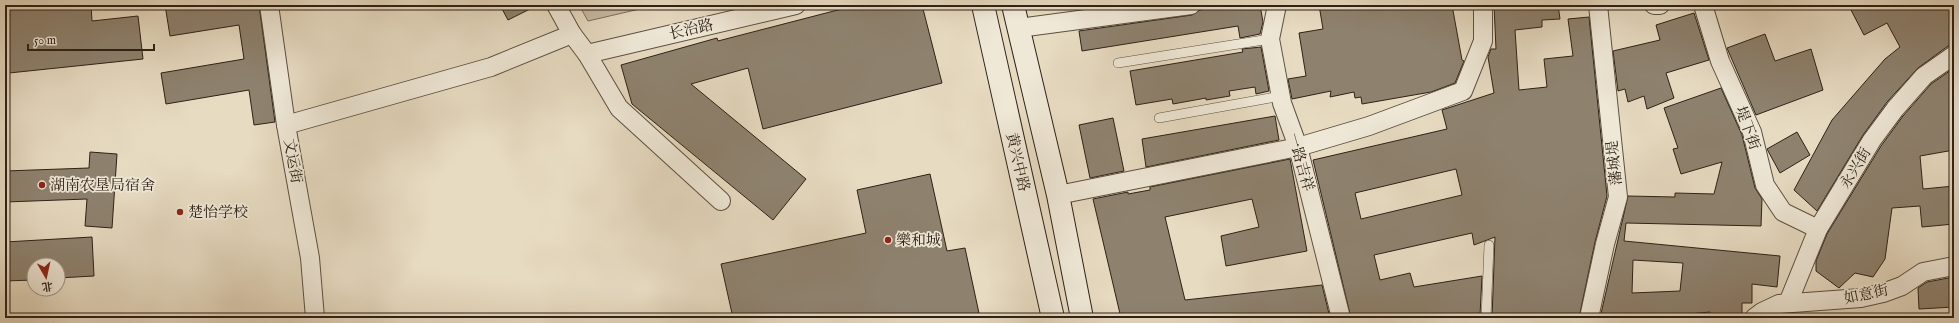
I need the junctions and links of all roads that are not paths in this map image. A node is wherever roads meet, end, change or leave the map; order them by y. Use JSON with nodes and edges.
{"nodes":[{"id":1,"x":269,"y":5,"type":"edge"},
{"id":2,"x":556,"y":5,"type":"edge"},
{"id":3,"x":796,"y":5,"type":"edge"},
{"id":4,"x":983,"y":5,"type":"edge"},
{"id":5,"x":1013,"y":5,"type":"edge"},
{"id":6,"x":1191,"y":5,"type":"edge"},
{"id":7,"x":1277,"y":5,"type":"edge"},
{"id":8,"x":1483,"y":5,"type":"edge"},
{"id":9,"x":1598,"y":5,"type":"edge"},
{"id":10,"x":1654,"y":5,"type":"edge"},
{"id":11,"x":1660,"y":5,"type":"edge"},
{"id":12,"x":1703,"y":5,"type":"edge"},
{"id":13,"x":1019,"y":28,"type":"junction"},
{"id":14,"x":572,"y":34,"type":"junction"},
{"id":15,"x":1270,"y":39,"type":"junction"},
{"id":16,"x":587,"y":54,"type":"junction"},
{"id":17,"x":1954,"y":55,"type":"edge"},
{"id":18,"x":1118,"y":64,"type":"dead end"},
{"id":19,"x":1281,"y":96,"type":"junction"},
{"id":20,"x":1160,"y":118,"type":"dead end"},
{"id":21,"x":286,"y":125,"type":"junction"},
{"id":22,"x":1298,"y":147,"type":"junction"},
{"id":23,"x":1058,"y":196,"type":"junction"},
{"id":24,"x":721,"y":201,"type":"dead end"},
{"id":25,"x":1818,"y":229,"type":"junction"},
{"id":26,"x":1489,"y":245,"type":"dead end"},
{"id":27,"x":1954,"y":266,"type":"edge"},
{"id":28,"x":1788,"y":303,"type":"junction"},
{"id":29,"x":1807,"y":310,"type":"edge"},
{"id":30,"x":315,"y":318,"type":"edge"},
{"id":31,"x":1053,"y":318,"type":"edge"},
{"id":32,"x":1082,"y":318,"type":"edge"},
{"id":33,"x":1341,"y":318,"type":"edge"},
{"id":34,"x":1486,"y":318,"type":"edge"},
{"id":35,"x":1589,"y":318,"type":"edge"},
{"id":36,"x":1754,"y":318,"type":"edge"}],
"edges":[{"from":1,"to":21,"type":"street","name":"文运街"},
{"from":2,"to":14,"type":"street"},
{"from":3,"to":16,"type":"street","name":"长治路"},
{"from":4,"to":31,"type":"main road","name":"黄兴中路"},
{"from":5,"to":13,"type":"main road","name":"黄兴中路"},
{"from":6,"to":13,"type":"street"},
{"from":7,"to":15,"type":"street","name":"一路吉祥"},
{"from":8,"to":22,"type":"street"},
{"from":9,"to":35,"type":"street","name":"藩城堤"},
{"from":10,"to":11,"type":"street"},
{"from":12,"to":25,"type":"street","name":"堤下街"},
{"from":13,"to":23,"type":"main road","name":"黄兴中路"},
{"from":14,"to":16,"type":"street"},
{"from":14,"to":21,"type":"street"},
{"from":15,"to":18,"type":"lane"},
{"from":15,"to":19,"type":"street","name":"一路吉祥"},
{"from":16,"to":24,"type":"street"},
{"from":17,"to":25,"type":"street","name":"永兴街"},
{"from":19,"to":20,"type":"lane"},
{"from":19,"to":22,"type":"street","name":"一路吉祥"},
{"from":21,"to":30,"type":"street","name":"文运街"},
{"from":22,"to":23,"type":"street"},
{"from":22,"to":33,"type":"street","name":"一路吉祥"},
{"from":23,"to":32,"type":"main road","name":"黄兴中路"},
{"from":25,"to":28,"type":"street","name":"永兴街"},
{"from":26,"to":34,"type":"lane"},
{"from":27,"to":29,"type":"street","name":"如意街"},
{"from":28,"to":29,"type":"street","name":"如意街"},
{"from":28,"to":36,"type":"street","name":"如意街"}]}
